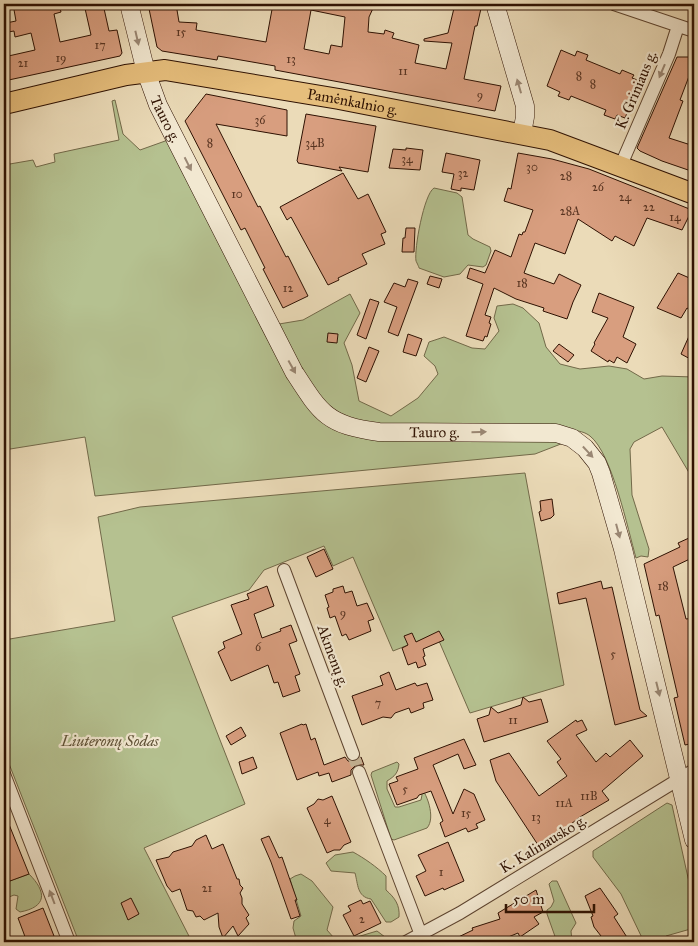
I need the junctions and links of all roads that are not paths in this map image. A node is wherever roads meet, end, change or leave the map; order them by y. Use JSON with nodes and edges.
{"nodes":[{"id":1,"x":129,"y":4,"type":"edge"},
{"id":2,"x":495,"y":4,"type":"edge"},
{"id":3,"x":614,"y":4,"type":"edge"},
{"id":4,"x":678,"y":26,"type":"junction"},
{"id":5,"x":694,"y":31,"type":"edge"},
{"id":6,"x":146,"y":72,"type":"junction"},
{"id":7,"x":4,"y":104,"type":"edge"},
{"id":8,"x":522,"y":133,"type":"junction"},
{"id":9,"x":622,"y":165,"type":"junction"},
{"id":10,"x":694,"y":194,"type":"edge"},
{"id":11,"x":284,"y":570,"type":"dead end"},
{"id":12,"x":353,"y":754,"type":"tunnel mouth"},
{"id":13,"x":359,"y":772,"type":"tunnel mouth"},
{"id":14,"x":4,"y":774,"type":"edge"},
{"id":15,"x":687,"y":775,"type":"edge"},
{"id":16,"x":694,"y":840,"type":"edge"},
{"id":17,"x":421,"y":935,"type":"junction"},
{"id":18,"x":69,"y":942,"type":"edge"},
{"id":19,"x":406,"y":942,"type":"edge"}],
"edges":[{"from":1,"to":6,"type":"main road","name":"Tauro g.","one_way":true},
{"from":8,"to":2,"type":"main road","one_way":true},
{"from":3,"to":4,"type":"street"},
{"from":4,"to":5,"type":"street"},
{"from":4,"to":9,"type":"street","name":"K. Griniaus g.","one_way":true},
{"from":6,"to":7,"type":"main road","name":"Pamėnkalnio g."},
{"from":6,"to":8,"type":"main road","name":"Pamėnkalnio g."},
{"from":6,"to":15,"type":"main road","name":"Tauro g.","one_way":true},
{"from":8,"to":9,"type":"main road","name":"Pamėnkalnio g."},
{"from":9,"to":10,"type":"main road","name":"Pamėnkalnio g."},
{"from":11,"to":12,"type":"street","name":"Akmenų g."},
{"from":13,"to":17,"type":"street"},
{"from":18,"to":14,"type":"street","one_way":true},
{"from":15,"to":16,"type":"main road","name":"Tauro g."},
{"from":15,"to":17,"type":"street","name":"K. Kalinausko g."},
{"from":17,"to":19,"type":"street","name":"K. Kalinausko g."}]}
